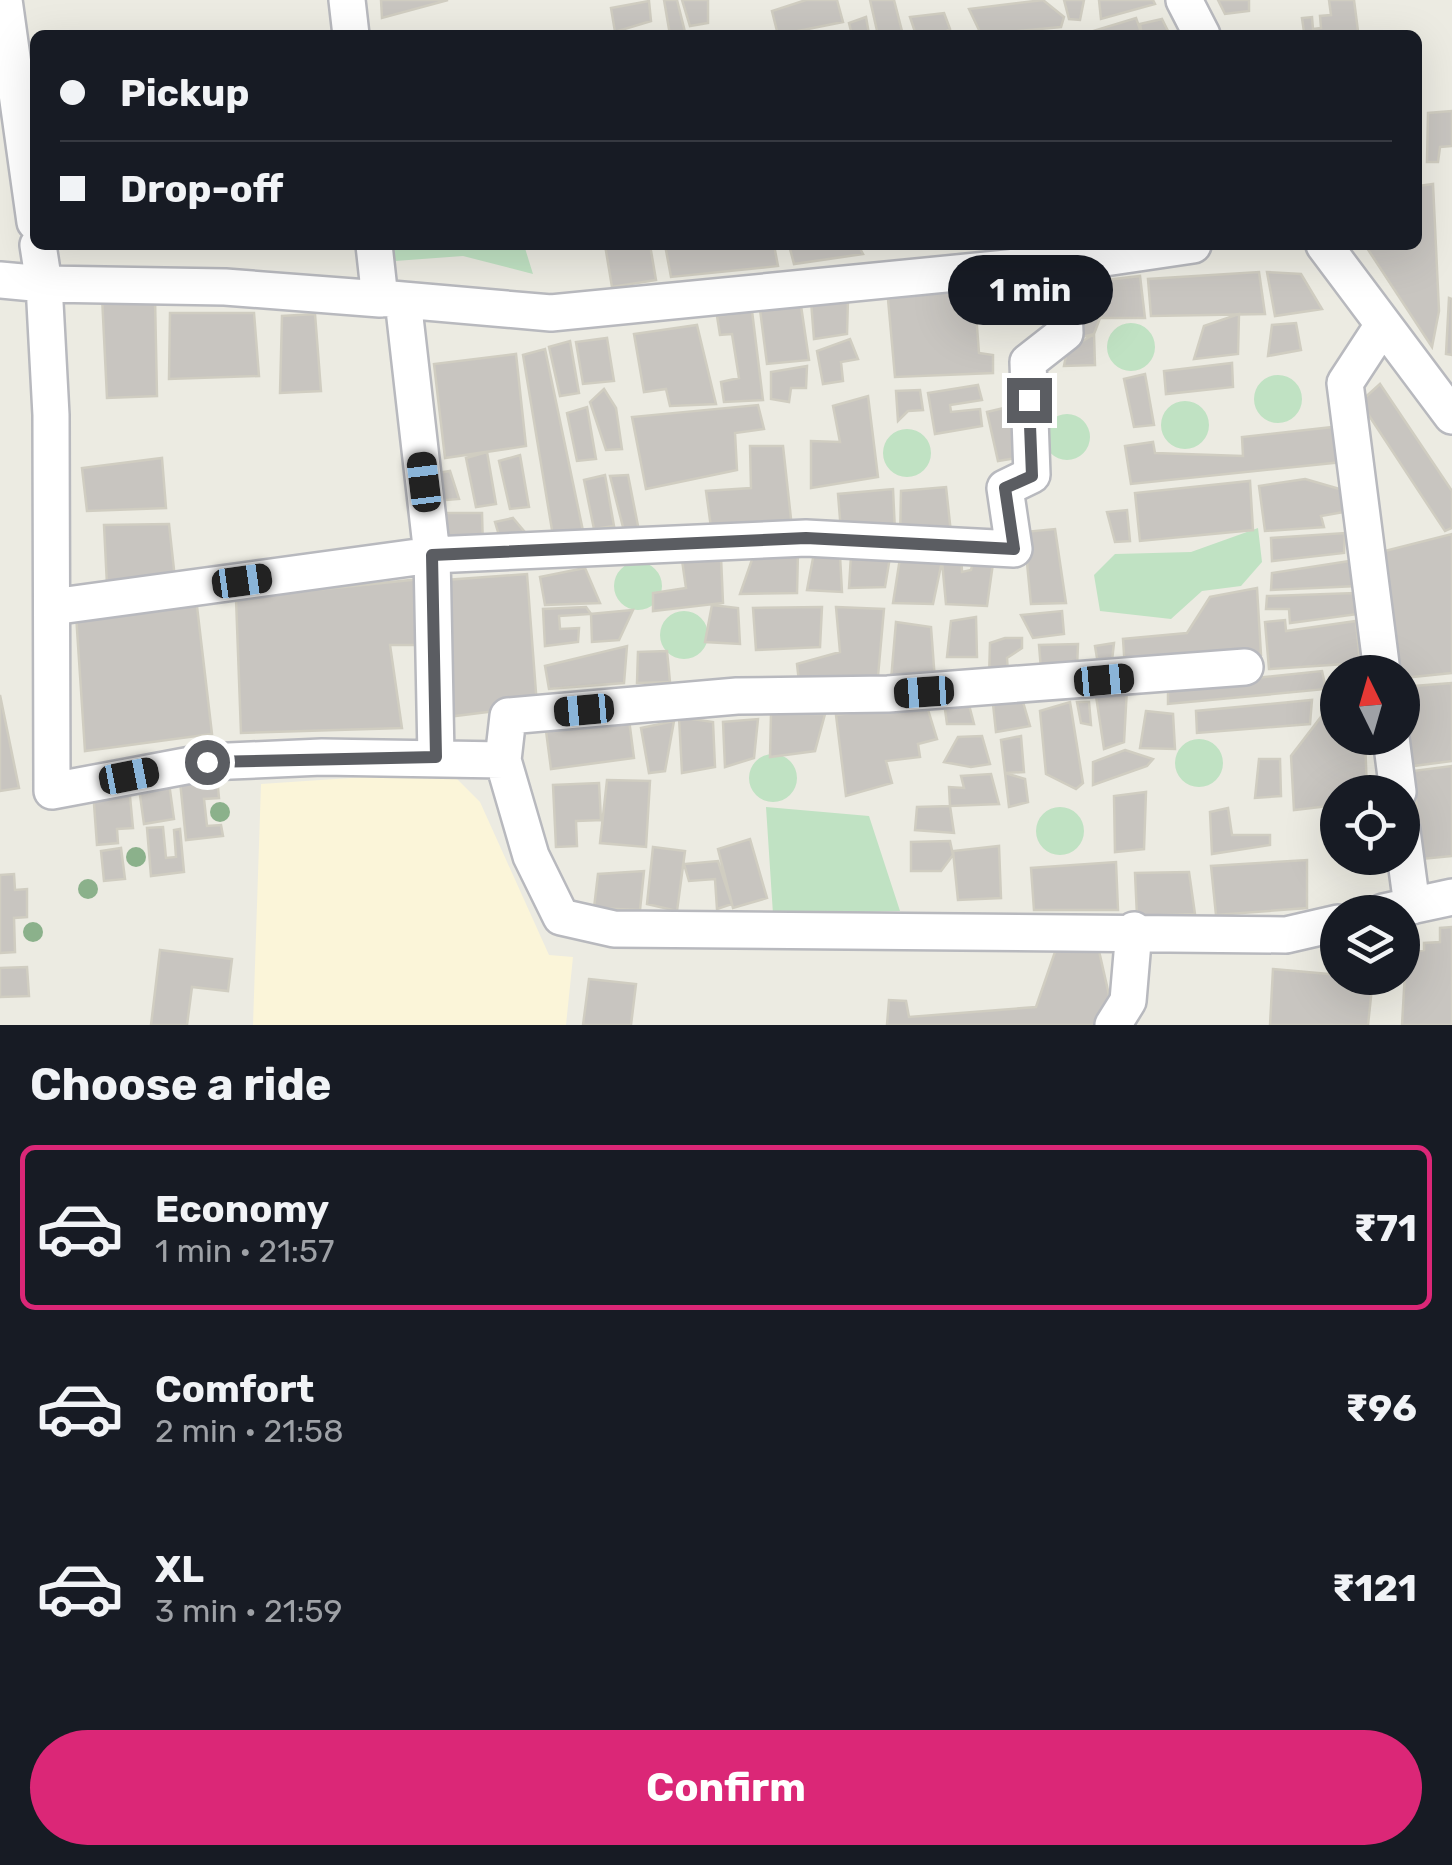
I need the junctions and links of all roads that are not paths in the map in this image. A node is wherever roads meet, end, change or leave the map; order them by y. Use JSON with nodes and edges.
{"nodes":[{"id":1,"x":4,"y":0,"type":"edge"},
{"id":2,"x":346,"y":0,"type":"edge"},
{"id":3,"x":1184,"y":0,"type":"edge"},
{"id":4,"x":349,"y":30,"type":"edge"},
{"id":5,"x":1199,"y":30,"type":"edge"},
{"id":6,"x":30,"y":186,"type":"edge"},
{"id":7,"x":39,"y":250,"type":"edge"},
{"id":8,"x":376,"y":250,"type":"edge"},
{"id":9,"x":1154,"y":250,"type":"edge"},
{"id":10,"x":1328,"y":250,"type":"edge"},
{"id":11,"x":1062,"y":262,"type":"junction"},
{"id":12,"x":0,"y":280,"type":"edge"},
{"id":13,"x":44,"y":284,"type":"junction"},
{"id":14,"x":392,"y":299,"type":"junction"},
{"id":15,"x":1377,"y":334,"type":"dead end"},
{"id":16,"x":1450,"y":409,"type":"edge"},
{"id":17,"x":432,"y":555,"type":"junction"},
{"id":18,"x":52,"y":607,"type":"junction"},
{"id":19,"x":1380,"y":655,"type":"edge"},
{"id":20,"x":1245,"y":668,"type":"dead end"},
{"id":21,"x":436,"y":757,"type":"junction"},
{"id":22,"x":504,"y":760,"type":"junction"},
{"id":23,"x":1452,"y":897,"type":"edge"},
{"id":24,"x":1420,"y":904,"type":"edge"},
{"id":25,"x":1320,"y":927,"type":"edge"},
{"id":26,"x":1134,"y":930,"type":"junction"},
{"id":27,"x":1113,"y":1025,"type":"edge"}],
"edges":[{"from":1,"to":6,"type":"street"},
{"from":2,"to":4,"type":"street"},
{"from":3,"to":5,"type":"street"},
{"from":7,"to":13,"type":"street"},
{"from":8,"to":14,"type":"street"},
{"from":9,"to":11,"type":"street"},
{"from":10,"to":16,"type":"street"},
{"from":11,"to":14,"type":"street"},
{"from":11,"to":17,"type":"street"},
{"from":12,"to":13,"type":"street"},
{"from":13,"to":14,"type":"street"},
{"from":13,"to":18,"type":"street"},
{"from":14,"to":17,"type":"street"},
{"from":15,"to":19,"type":"street"},
{"from":17,"to":18,"type":"street"},
{"from":17,"to":21,"type":"street"},
{"from":18,"to":21,"type":"street"},
{"from":20,"to":22,"type":"street"},
{"from":21,"to":22,"type":"street"},
{"from":22,"to":26,"type":"street"},
{"from":23,"to":24,"type":"street"},
{"from":25,"to":26,"type":"street"},
{"from":26,"to":27,"type":"street"}]}
